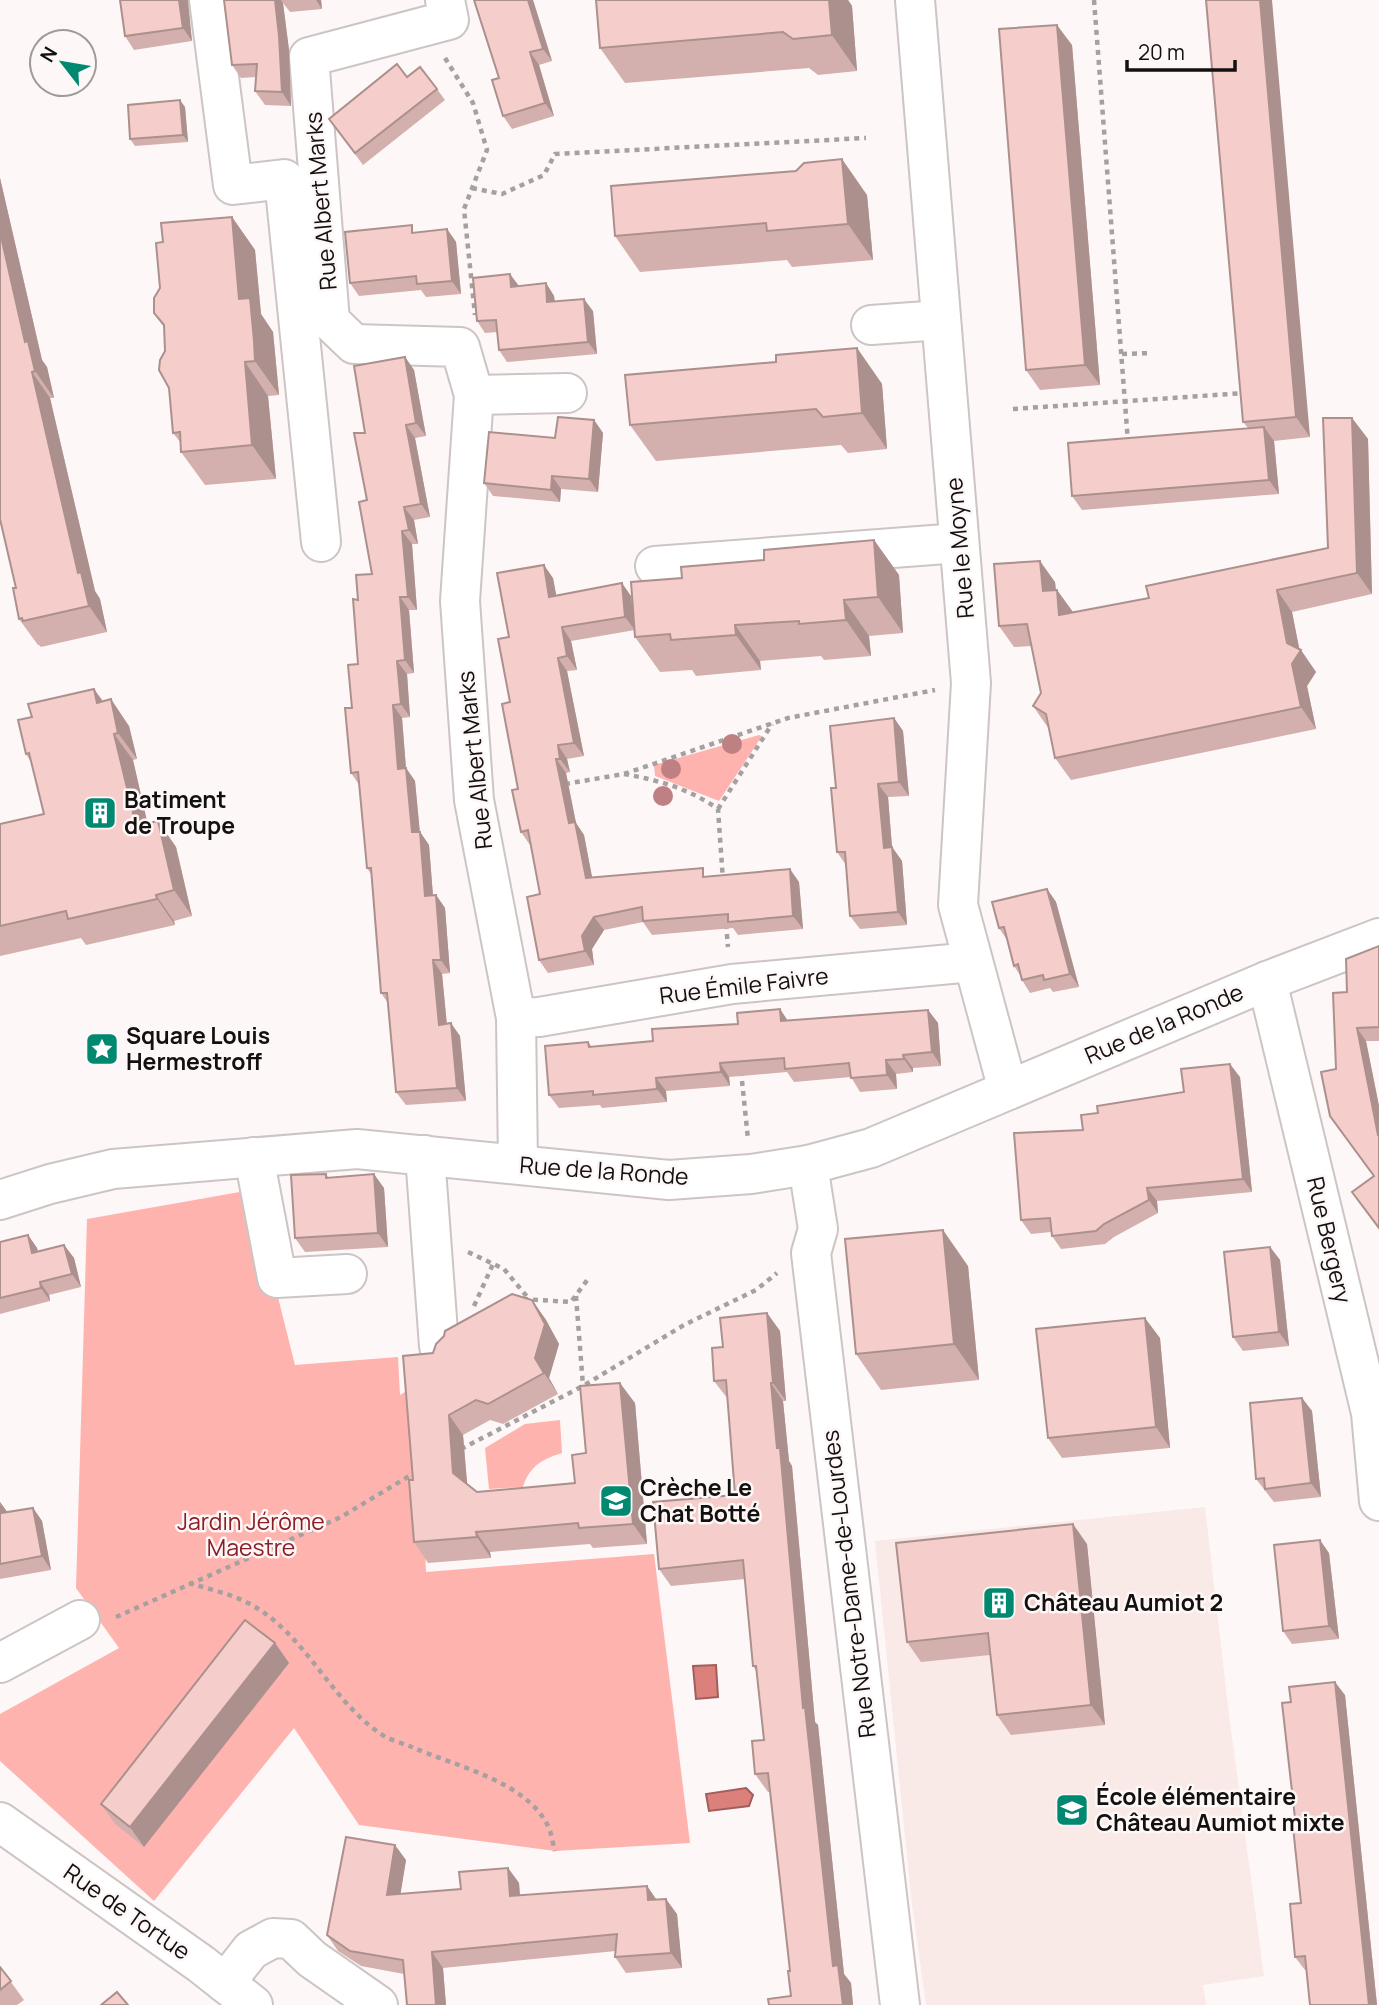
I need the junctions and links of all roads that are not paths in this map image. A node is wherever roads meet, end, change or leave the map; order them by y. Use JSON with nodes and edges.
{"nodes":[{"id":1,"x":209,"y":0,"type":"edge"},
{"id":2,"x":915,"y":0,"type":"edge"},
{"id":3,"x":436,"y":13,"type":"edge"},
{"id":4,"x":941,"y":320,"type":"junction"},
{"id":5,"x":871,"y":325,"type":"dead end"},
{"id":6,"x":568,"y":393,"type":"dead end"},
{"id":7,"x":474,"y":395,"type":"junction"},
{"id":8,"x":321,"y":542,"type":"dead end"},
{"id":9,"x":959,"y":543,"type":"junction"},
{"id":10,"x":655,"y":566,"type":"dead end"},
{"id":11,"x":1379,"y":937,"type":"edge"},
{"id":12,"x":973,"y":962,"type":"junction"},
{"id":13,"x":1267,"y":981,"type":"junction"},
{"id":14,"x":516,"y":1018,"type":"junction"},
{"id":15,"x":1008,"y":1090,"type":"junction"},
{"id":16,"x":425,"y":1155,"type":"junction"},
{"id":17,"x":254,"y":1157,"type":"junction"},
{"id":18,"x":518,"y":1164,"type":"junction"},
{"id":19,"x":808,"y":1165,"type":"junction"},
{"id":20,"x":0,"y":1200,"type":"edge"},
{"id":21,"x":347,"y":1275,"type":"dead end"},
{"id":22,"x":439,"y":1346,"type":"edge"},
{"id":23,"x":1379,"y":1502,"type":"edge"},
{"id":24,"x":80,"y":1620,"type":"road end"},
{"id":25,"x":0,"y":1663,"type":"edge"},
{"id":26,"x":0,"y":1822,"type":"edge"},
{"id":27,"x":239,"y":1994,"type":"edge"},
{"id":28,"x":387,"y":2003,"type":"edge"},
{"id":29,"x":900,"y":2005,"type":"edge"}],
"edges":[{"from":1,"to":8,"type":"street"},
{"from":2,"to":4,"type":"street","name":"Rue le Moyne"},
{"from":3,"to":7,"type":"street","name":"Rue Albert Marks"},
{"from":4,"to":5,"type":"street"},
{"from":4,"to":9,"type":"street","name":"Rue le Moyne"},
{"from":6,"to":7,"type":"street"},
{"from":7,"to":14,"type":"street","name":"Rue Albert Marks"},
{"from":9,"to":10,"type":"street"},
{"from":9,"to":12,"type":"street","name":"Rue le Moyne"},
{"from":11,"to":13,"type":"street","name":"Rue de la Ronde"},
{"from":12,"to":14,"type":"street","name":"Rue Émile Faivre"},
{"from":12,"to":15,"type":"street","name":"Rue le Moyne"},
{"from":13,"to":15,"type":"street","name":"Rue de la Ronde"},
{"from":13,"to":23,"type":"street","name":"Rue Bergery"},
{"from":14,"to":18,"type":"street","name":"Rue Albert Marks"},
{"from":15,"to":19,"type":"street","name":"Rue de la Ronde"},
{"from":16,"to":17,"type":"street","name":"Rue de la Ronde"},
{"from":16,"to":18,"type":"street","name":"Rue de la Ronde"},
{"from":16,"to":22,"type":"street"},
{"from":17,"to":20,"type":"street","name":"Rue de la Ronde"},
{"from":17,"to":21,"type":"street"},
{"from":18,"to":19,"type":"street","name":"Rue de la Ronde"},
{"from":19,"to":29,"type":"street","name":"Rue Notre-Dame-de-Lourdes"},
{"from":24,"to":25,"type":"street"},
{"from":26,"to":27,"type":"street","name":"Rue de Tortue"},
{"from":27,"to":28,"type":"street"}]}
